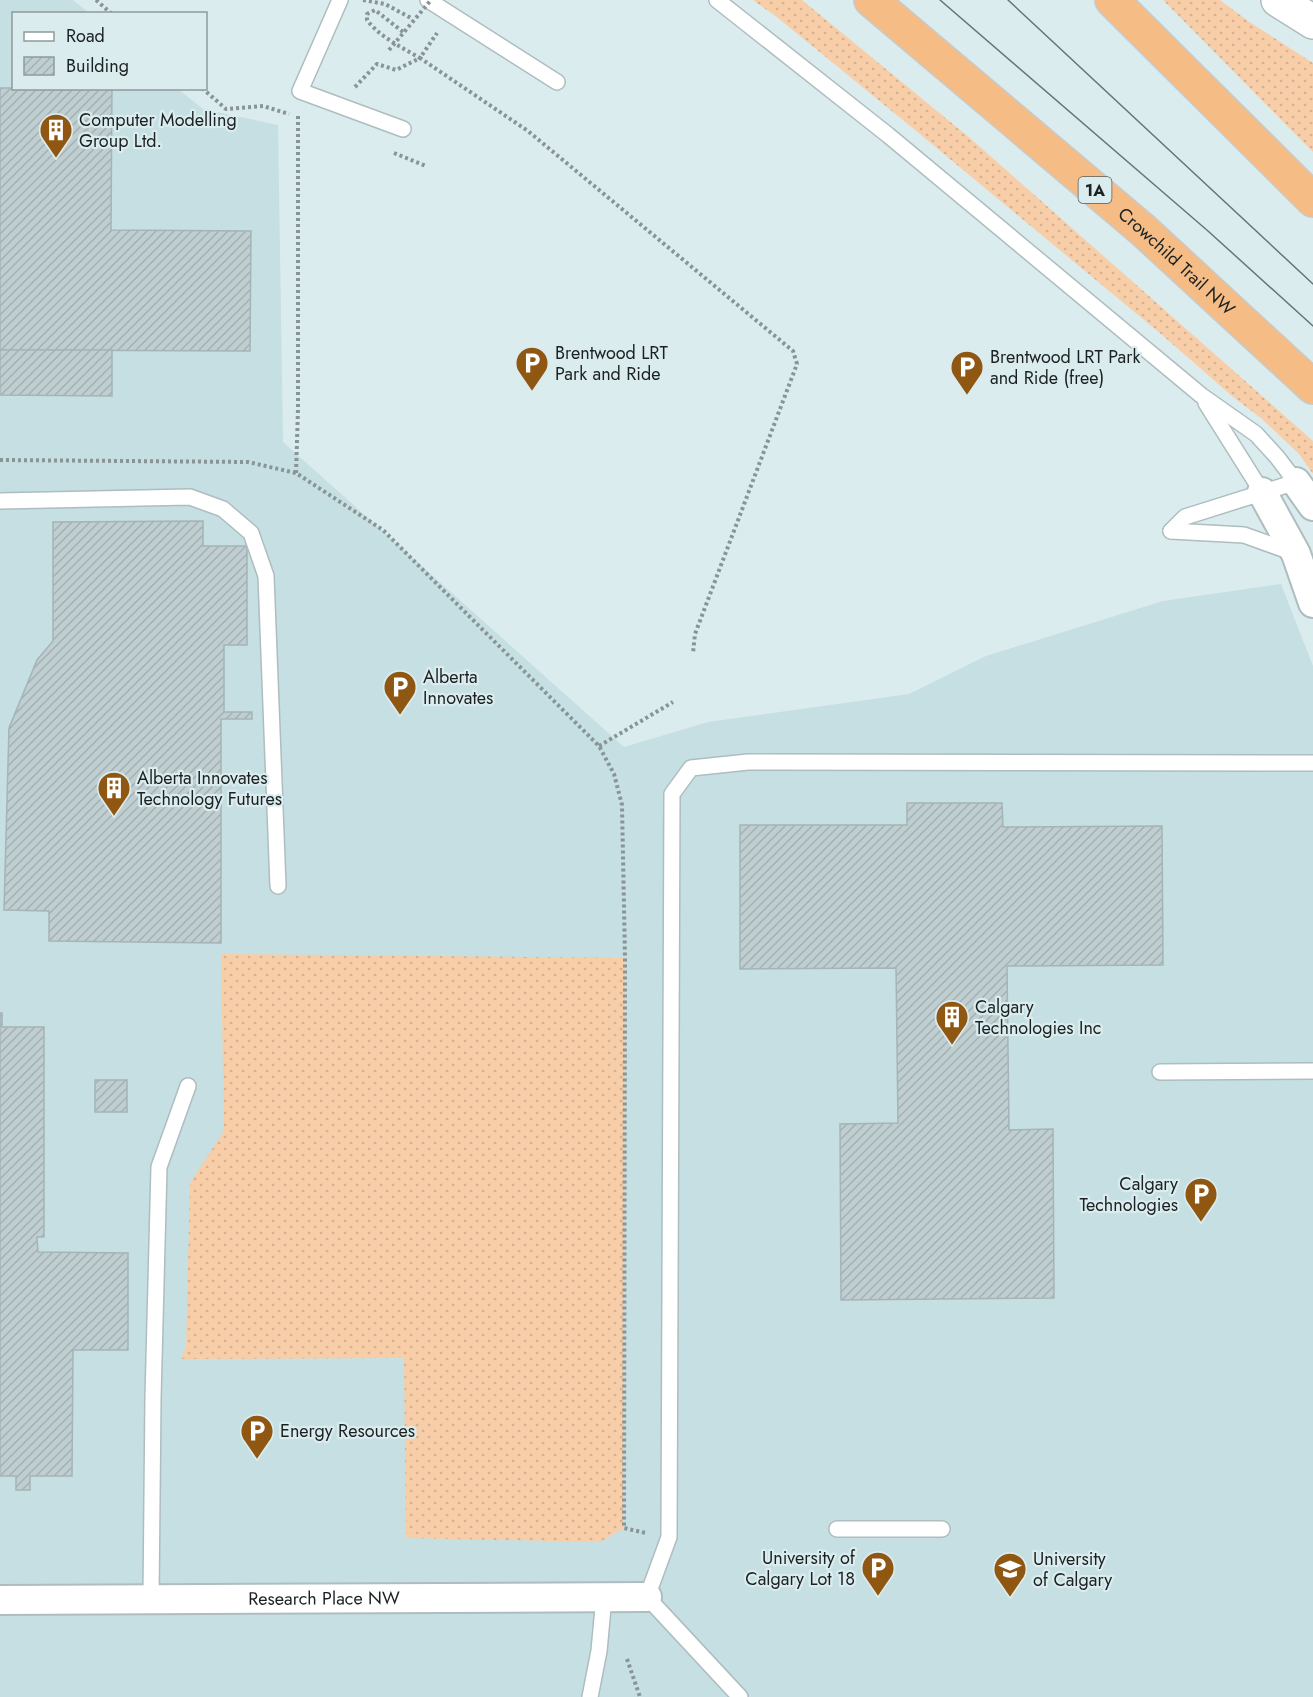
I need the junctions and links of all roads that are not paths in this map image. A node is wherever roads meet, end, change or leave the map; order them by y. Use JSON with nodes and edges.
{"nodes":[{"id":1,"x":339,"y":0,"type":"edge"},
{"id":2,"x":430,"y":0,"type":"edge"},
{"id":3,"x":717,"y":0,"type":"edge"},
{"id":4,"x":871,"y":0,"type":"edge"},
{"id":5,"x":1112,"y":0,"type":"edge"},
{"id":6,"x":1278,"y":0,"type":"edge"},
{"id":7,"x":1313,"y":22,"type":"edge"},
{"id":8,"x":557,"y":81,"type":"dead end"},
{"id":9,"x":403,"y":129,"type":"dead end"},
{"id":10,"x":1313,"y":200,"type":"edge"},
{"id":11,"x":1313,"y":387,"type":"edge"},
{"id":12,"x":1202,"y":396,"type":"junction"},
{"id":13,"x":1296,"y":482,"type":"junction"},
{"id":14,"x":1263,"y":492,"type":"junction"},
{"id":15,"x":0,"y":501,"type":"edge"},
{"id":16,"x":1313,"y":506,"type":"edge"},
{"id":17,"x":1296,"y":554,"type":"junction"},
{"id":18,"x":1313,"y":603,"type":"edge"},
{"id":19,"x":1313,"y":763,"type":"edge"},
{"id":20,"x":278,"y":886,"type":"dead end"},
{"id":21,"x":1313,"y":1071,"type":"edge"},
{"id":22,"x":1160,"y":1072,"type":"dead end"},
{"id":23,"x":188,"y":1086,"type":"dead end"},
{"id":24,"x":837,"y":1529,"type":"dead end"},
{"id":25,"x":942,"y":1529,"type":"dead end"},
{"id":26,"x":604,"y":1597,"type":"junction"},
{"id":27,"x":647,"y":1597,"type":"junction"},
{"id":28,"x":151,"y":1599,"type":"junction"},
{"id":29,"x":0,"y":1600,"type":"edge"},
{"id":30,"x":590,"y":1697,"type":"edge"},
{"id":31,"x":740,"y":1697,"type":"edge"}],
"edges":[{"from":1,"to":9,"type":"lane"},
{"from":2,"to":8,"type":"lane"},
{"from":3,"to":12,"type":"lane"},
{"from":4,"to":11,"type":"highway","name":"Crowchild Trail NW","number":"1A"},
{"from":5,"to":10,"type":"highway"},
{"from":6,"to":7,"type":"street"},
{"from":12,"to":13,"type":"lane"},
{"from":12,"to":14,"type":"lane"},
{"from":13,"to":14,"type":"lane"},
{"from":13,"to":16,"type":"street"},
{"from":14,"to":17,"type":"street"},
{"from":14,"to":17,"type":"lane"},
{"from":15,"to":20,"type":"lane"},
{"from":17,"to":18,"type":"street"},
{"from":19,"to":27,"type":"lane"},
{"from":21,"to":22,"type":"lane"},
{"from":23,"to":28,"type":"lane"},
{"from":24,"to":25,"type":"lane"},
{"from":26,"to":27,"type":"street","name":"Research Place NW"},
{"from":26,"to":28,"type":"street","name":"Research Place NW"},
{"from":26,"to":30,"type":"lane"},
{"from":27,"to":31,"type":"lane"},
{"from":28,"to":29,"type":"street","name":"Research Place NW"}]}
